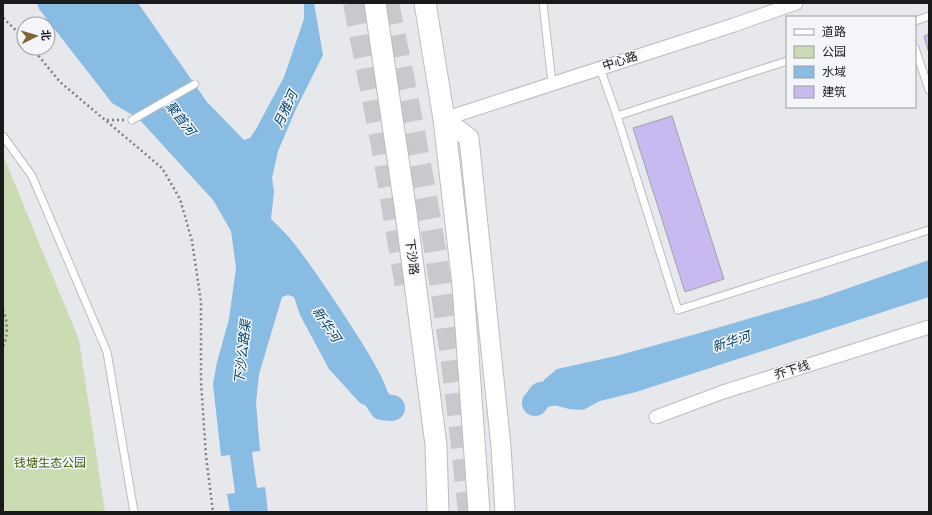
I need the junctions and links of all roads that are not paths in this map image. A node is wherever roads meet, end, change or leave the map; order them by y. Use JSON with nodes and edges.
{"nodes":[{"id":1,"x":375,"y":3,"type":"edge"},
{"id":2,"x":425,"y":3,"type":"edge"},
{"id":3,"x":796,"y":3,"type":"edge"},
{"id":4,"x":545,"y":4,"type":"edge"},
{"id":5,"x":929,"y":16,"type":"edge"},
{"id":6,"x":916,"y":21,"type":"edge"},
{"id":7,"x":916,"y":51,"type":"edge"},
{"id":8,"x":786,"y":62,"type":"edge"},
{"id":9,"x":600,"y":68,"type":"junction"},
{"id":10,"x":552,"y":83,"type":"junction"},
{"id":11,"x":195,"y":84,"type":"dead end"},
{"id":12,"x":929,"y":90,"type":"edge"},
{"id":13,"x":617,"y":116,"type":"junction"},
{"id":14,"x":444,"y":119,"type":"junction"},
{"id":15,"x":132,"y":120,"type":"road end"},
{"id":16,"x":3,"y":136,"type":"edge"},
{"id":17,"x":929,"y":230,"type":"edge"},
{"id":18,"x":929,"y":326,"type":"edge"},
{"id":19,"x":656,"y":417,"type":"dead end"},
{"id":20,"x":134,"y":512,"type":"edge"},
{"id":21,"x":438,"y":512,"type":"edge"},
{"id":22,"x":479,"y":512,"type":"edge"},
{"id":23,"x":505,"y":512,"type":"edge"}],
"edges":[{"from":1,"to":21,"type":"main road","name":"下沙路"},
{"from":2,"to":14,"type":"main road"},
{"from":3,"to":9,"type":"street","name":"中心路"},
{"from":4,"to":10,"type":"lane"},
{"from":5,"to":6,"type":"lane"},
{"from":7,"to":12,"type":"lane"},
{"from":8,"to":13,"type":"lane"},
{"from":9,"to":10,"type":"street","name":"中心路"},
{"from":9,"to":13,"type":"lane"},
{"from":10,"to":14,"type":"street","name":"中心路"},
{"from":11,"to":15,"type":"lane"},
{"from":13,"to":17,"type":"lane"},
{"from":14,"to":22,"type":"main road"},
{"from":14,"to":23,"type":"main road"},
{"from":16,"to":20,"type":"lane"},
{"from":18,"to":19,"type":"street","name":"乔下线"}]}
